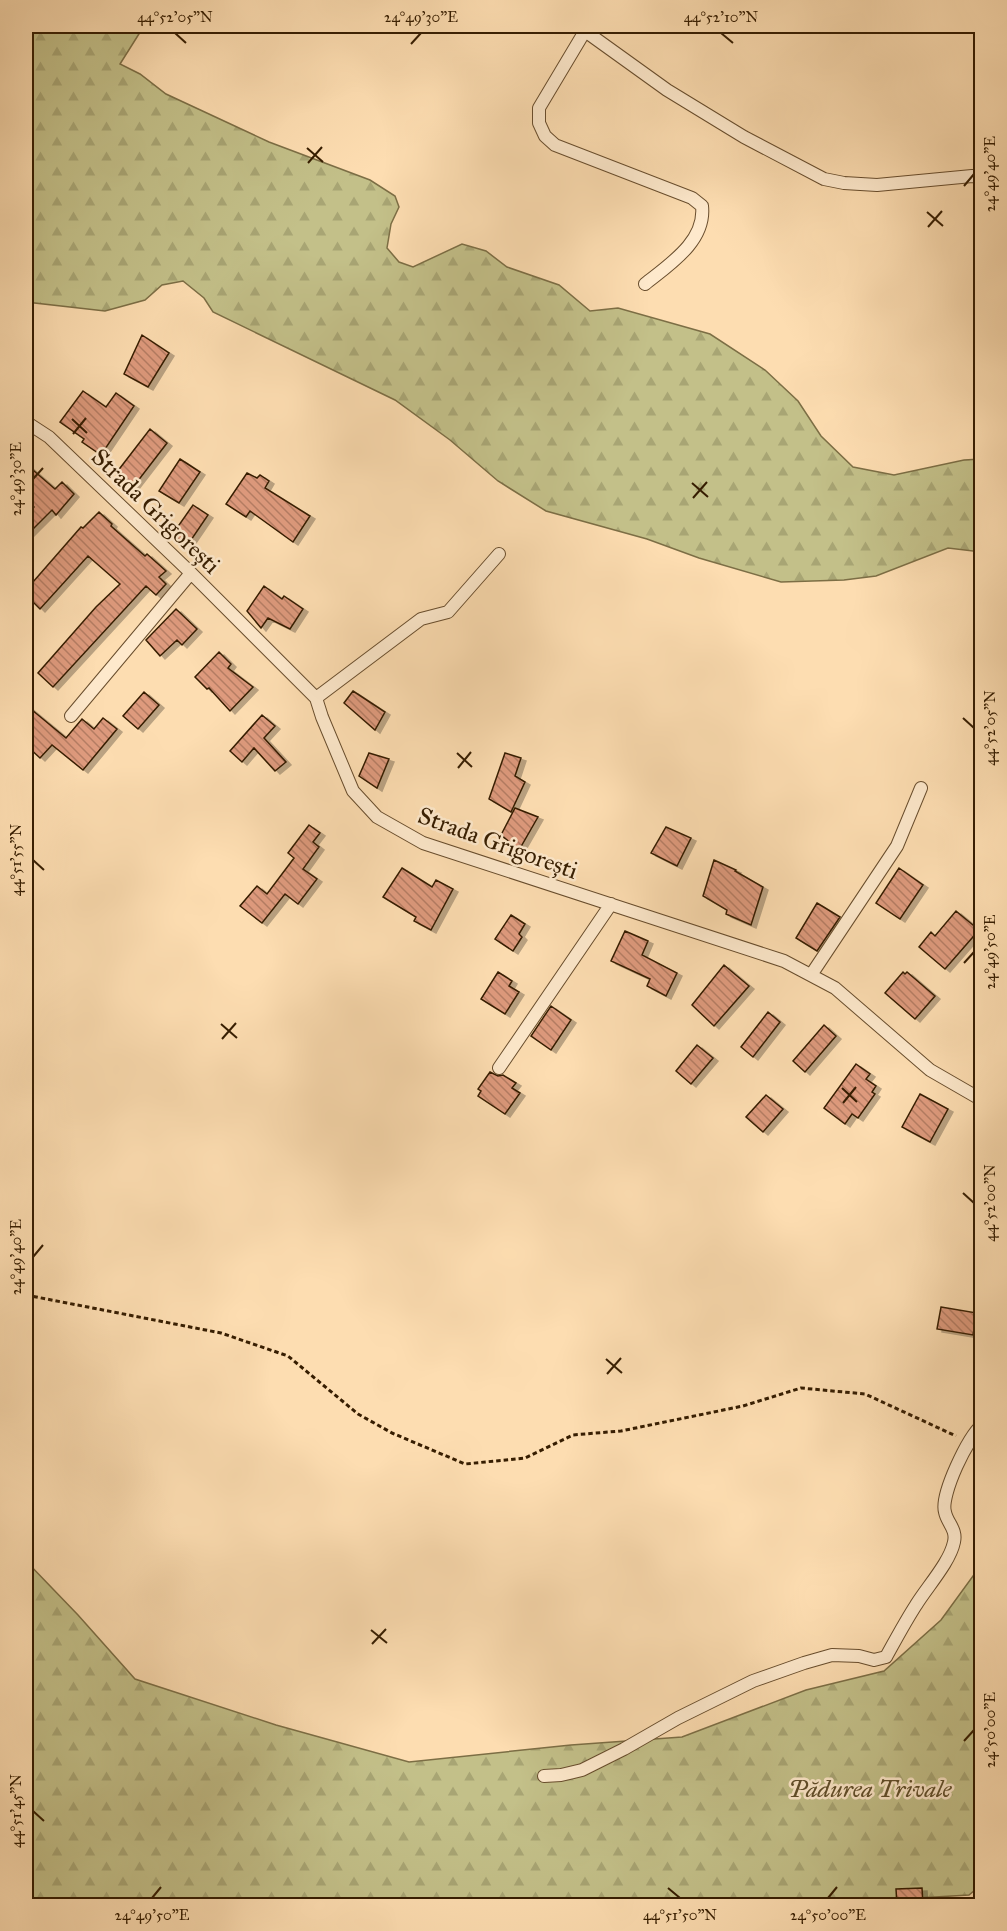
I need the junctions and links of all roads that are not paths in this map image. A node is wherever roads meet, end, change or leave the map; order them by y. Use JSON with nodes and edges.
{"nodes":[{"id":1,"x":582,"y":28,"type":"edge"},
{"id":2,"x":981,"y":177,"type":"edge"},
{"id":3,"x":645,"y":284,"type":"dead end"},
{"id":4,"x":26,"y":422,"type":"edge"},
{"id":5,"x":499,"y":554,"type":"dead end"},
{"id":6,"x":191,"y":573,"type":"junction"},
{"id":7,"x":316,"y":698,"type":"junction"},
{"id":8,"x":71,"y":716,"type":"dead end"},
{"id":9,"x":921,"y":788,"type":"dead end"},
{"id":10,"x":611,"y":904,"type":"junction"},
{"id":11,"x":811,"y":975,"type":"junction"},
{"id":12,"x":498,"y":1068,"type":"dead end"},
{"id":13,"x":981,"y":1100,"type":"edge"},
{"id":14,"x":981,"y":1425,"type":"edge"},
{"id":15,"x":544,"y":1776,"type":"dead end"}],
"edges":[{"from":1,"to":2,"type":"street"},
{"from":1,"to":3,"type":"street"},
{"from":4,"to":6,"type":"street","name":"Strada Grigorești"},
{"from":5,"to":7,"type":"street"},
{"from":6,"to":7,"type":"street","name":"Strada Grigorești"},
{"from":6,"to":8,"type":"street"},
{"from":7,"to":10,"type":"street","name":"Strada Grigorești"},
{"from":9,"to":11,"type":"street"},
{"from":10,"to":11,"type":"street","name":"Strada Grigorești"},
{"from":10,"to":12,"type":"street"},
{"from":11,"to":13,"type":"street","name":"Strada Grigorești"},
{"from":14,"to":15,"type":"street"}]}
